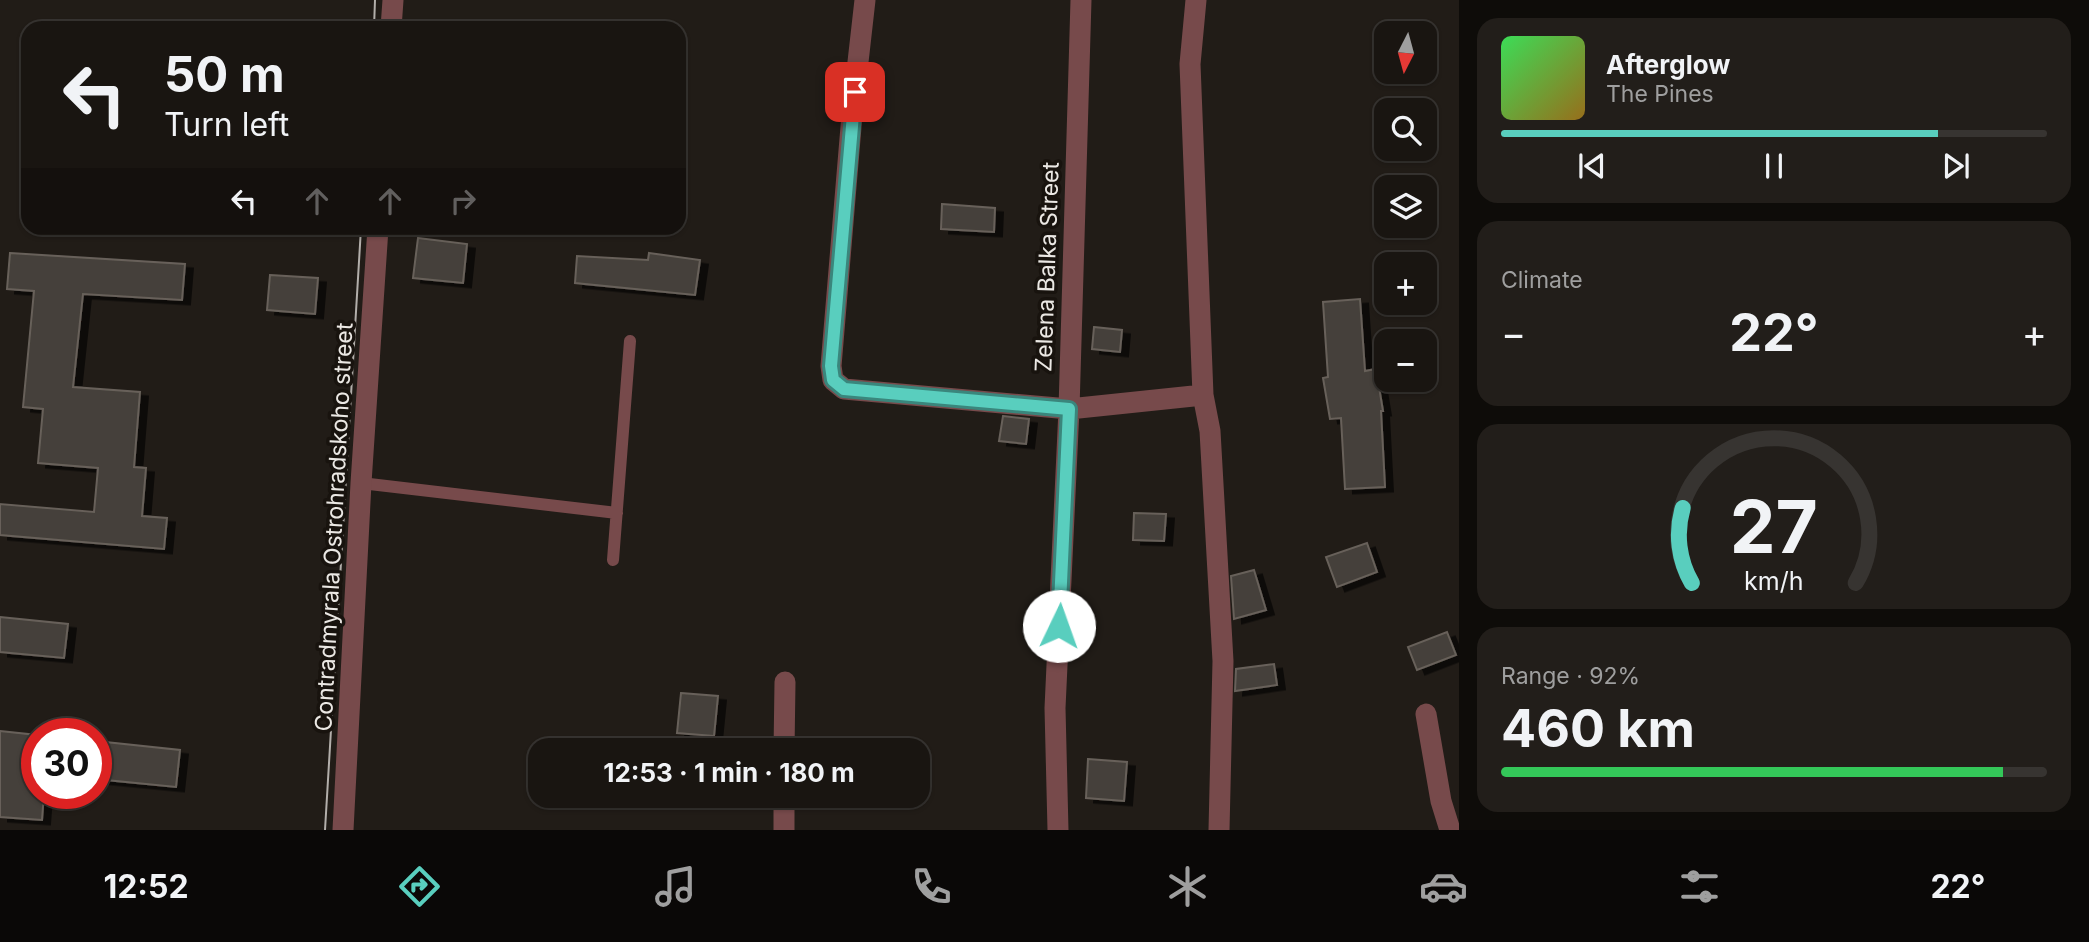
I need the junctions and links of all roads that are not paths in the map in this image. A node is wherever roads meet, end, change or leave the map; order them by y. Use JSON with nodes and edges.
{"nodes":[{"id":1,"x":393,"y":0,"type":"edge"},
{"id":2,"x":865,"y":0,"type":"edge"},
{"id":3,"x":1081,"y":0,"type":"edge"},
{"id":4,"x":1196,"y":0,"type":"edge"},
{"id":5,"x":392,"y":21,"type":"edge"},
{"id":6,"x":378,"y":235,"type":"edge"},
{"id":7,"x":630,"y":341,"type":"dead end"},
{"id":8,"x":1203,"y":395,"type":"junction"},
{"id":9,"x":1069,"y":409,"type":"junction"},
{"id":10,"x":361,"y":484,"type":"junction"},
{"id":11,"x":617,"y":513,"type":"junction"},
{"id":12,"x":613,"y":560,"type":"dead end"},
{"id":13,"x":785,"y":682,"type":"dead end"},
{"id":14,"x":1426,"y":714,"type":"dead end"},
{"id":15,"x":784,"y":738,"type":"edge"},
{"id":16,"x":784,"y":808,"type":"edge"},
{"id":17,"x":343,"y":830,"type":"edge"},
{"id":18,"x":784,"y":830,"type":"edge"},
{"id":19,"x":1058,"y":830,"type":"edge"},
{"id":20,"x":1219,"y":830,"type":"edge"},
{"id":21,"x":1450,"y":830,"type":"edge"}],
"edges":[{"from":1,"to":5,"type":"street"},
{"from":2,"to":9,"type":"street"},
{"from":3,"to":9,"type":"street","name":"Zelena Balka Street"},
{"from":4,"to":8,"type":"street"},
{"from":6,"to":10,"type":"street","name":"Contradmyrala Ostrohradskoho street"},
{"from":7,"to":11,"type":"lane"},
{"from":8,"to":9,"type":"street"},
{"from":8,"to":20,"type":"street"},
{"from":9,"to":19,"type":"street","name":"Zelena Balka Street"},
{"from":10,"to":11,"type":"lane"},
{"from":10,"to":17,"type":"street","name":"Contradmyrala Ostrohradskoho street"},
{"from":11,"to":12,"type":"lane"},
{"from":13,"to":15,"type":"street"},
{"from":14,"to":21,"type":"street"},
{"from":16,"to":18,"type":"street"}]}
